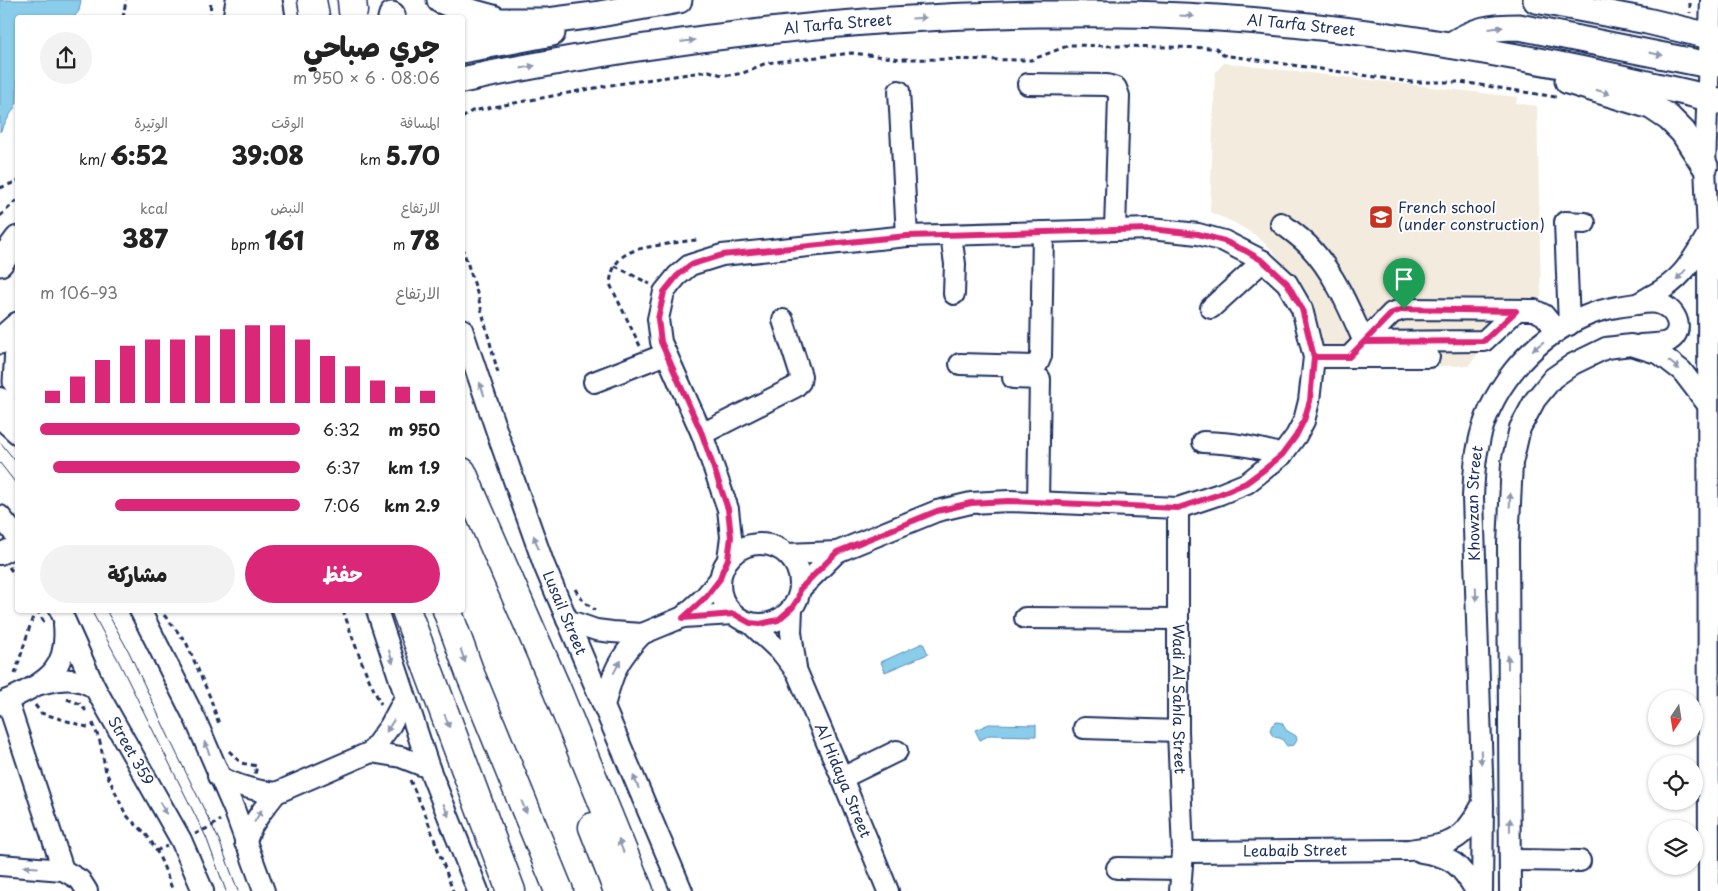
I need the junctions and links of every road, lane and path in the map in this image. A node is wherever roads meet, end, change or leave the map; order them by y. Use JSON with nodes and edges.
{"nodes":[{"id":1,"x":126,"y":0,"type":"edge"},
{"id":2,"x":211,"y":0,"type":"edge"},
{"id":3,"x":239,"y":0,"type":"edge"},
{"id":4,"x":247,"y":0,"type":"edge"},
{"id":5,"x":269,"y":0,"type":"edge"},
{"id":6,"x":312,"y":0,"type":"edge"},
{"id":7,"x":440,"y":0,"type":"edge"},
{"id":8,"x":679,"y":0,"type":"edge"},
{"id":9,"x":1536,"y":0,"type":"edge"},
{"id":10,"x":1636,"y":0,"type":"edge"},
{"id":11,"x":1711,"y":0,"type":"edge"},
{"id":12,"x":1582,"y":8,"type":"junction"},
{"id":13,"x":631,"y":9,"type":"junction"},
{"id":14,"x":124,"y":15,"type":"edge"},
{"id":15,"x":210,"y":15,"type":"edge"},
{"id":16,"x":236,"y":15,"type":"edge"},
{"id":17,"x":250,"y":15,"type":"edge"},
{"id":18,"x":272,"y":15,"type":"edge"},
{"id":19,"x":315,"y":15,"type":"edge"},
{"id":20,"x":503,"y":21,"type":"junction"},
{"id":21,"x":465,"y":26,"type":"edge"},
{"id":22,"x":1714,"y":37,"type":"edge"},
{"id":23,"x":1451,"y":45,"type":"junction"},
{"id":24,"x":465,"y":49,"type":"edge"},
{"id":25,"x":1545,"y":62,"type":"junction"},
{"id":26,"x":494,"y":74,"type":"junction"},
{"id":27,"x":465,"y":79,"type":"edge"},
{"id":28,"x":1714,"y":81,"type":"edge"},
{"id":29,"x":1028,"y":84,"type":"dead end"},
{"id":30,"x":899,"y":91,"type":"dead end"},
{"id":31,"x":465,"y":98,"type":"edge"},
{"id":32,"x":1705,"y":166,"type":"junction"},
{"id":33,"x":15,"y":183,"type":"edge"},
{"id":34,"x":0,"y":188,"type":"edge"},
{"id":35,"x":15,"y":202,"type":"edge"},
{"id":36,"x":0,"y":216,"type":"edge"},
{"id":37,"x":1281,"y":223,"type":"dead end"},
{"id":38,"x":1585,"y":223,"type":"dead end"},
{"id":39,"x":1116,"y":230,"type":"junction"},
{"id":40,"x":1043,"y":232,"type":"junction"},
{"id":41,"x":1708,"y":234,"type":"junction"},
{"id":42,"x":950,"y":235,"type":"junction"},
{"id":43,"x":907,"y":236,"type":"junction"},
{"id":44,"x":697,"y":240,"type":"dead end"},
{"id":45,"x":15,"y":243,"type":"edge"},
{"id":46,"x":465,"y":256,"type":"edge"},
{"id":47,"x":1263,"y":261,"type":"junction"},
{"id":48,"x":0,"y":263,"type":"edge"},
{"id":49,"x":615,"y":266,"type":"junction"},
{"id":50,"x":664,"y":292,"type":"junction"},
{"id":51,"x":954,"y":294,"type":"dead end"},
{"id":52,"x":1637,"y":304,"type":"junction"},
{"id":53,"x":1211,"y":308,"type":"dead end"},
{"id":54,"x":1516,"y":311,"type":"junction"},
{"id":55,"x":783,"y":320,"type":"dead end"},
{"id":56,"x":15,"y":328,"type":"edge"},
{"id":57,"x":1563,"y":328,"type":"junction"},
{"id":58,"x":465,"y":338,"type":"edge"},
{"id":59,"x":0,"y":341,"type":"edge"},
{"id":60,"x":1364,"y":342,"type":"junction"},
{"id":61,"x":1632,"y":345,"type":"junction"},
{"id":62,"x":643,"y":353,"type":"dead end"},
{"id":63,"x":666,"y":354,"type":"junction"},
{"id":64,"x":1314,"y":357,"type":"junction"},
{"id":65,"x":1349,"y":357,"type":"junction"},
{"id":66,"x":1429,"y":357,"type":"dead end"},
{"id":67,"x":594,"y":382,"type":"dead end"},
{"id":68,"x":501,"y":384,"type":"dead end"},
{"id":69,"x":0,"y":398,"type":"edge"},
{"id":70,"x":1708,"y":404,"type":"junction"},
{"id":71,"x":15,"y":411,"type":"edge"},
{"id":72,"x":0,"y":418,"type":"edge"},
{"id":73,"x":15,"y":431,"type":"edge"},
{"id":74,"x":702,"y":434,"type":"junction"},
{"id":75,"x":1203,"y":442,"type":"dead end"},
{"id":76,"x":1282,"y":455,"type":"junction"},
{"id":77,"x":465,"y":479,"type":"edge"},
{"id":78,"x":465,"y":502,"type":"edge"},
{"id":79,"x":1038,"y":502,"type":"junction"},
{"id":80,"x":1178,"y":508,"type":"junction"},
{"id":81,"x":728,"y":509,"type":"junction"},
{"id":82,"x":0,"y":516,"type":"edge"},
{"id":83,"x":15,"y":534,"type":"edge"},
{"id":84,"x":760,"y":544,"type":"junction"},
{"id":85,"x":15,"y":546,"type":"edge"},
{"id":86,"x":837,"y":552,"type":"junction"},
{"id":87,"x":0,"y":554,"type":"edge"},
{"id":88,"x":787,"y":554,"type":"junction"},
{"id":89,"x":728,"y":559,"type":"junction"},
{"id":90,"x":720,"y":579,"type":"junction"},
{"id":91,"x":574,"y":589,"type":"dead end"},
{"id":92,"x":800,"y":589,"type":"junction"},
{"id":93,"x":792,"y":608,"type":"junction"},
{"id":94,"x":600,"y":612,"type":"dead end"},
{"id":95,"x":35,"y":613,"type":"edge"},
{"id":96,"x":142,"y":613,"type":"edge"},
{"id":97,"x":162,"y":613,"type":"edge"},
{"id":98,"x":378,"y":613,"type":"edge"},
{"id":99,"x":407,"y":613,"type":"edge"},
{"id":100,"x":448,"y":613,"type":"edge"},
{"id":101,"x":56,"y":617,"type":"edge"},
{"id":102,"x":683,"y":618,"type":"junction"},
{"id":103,"x":742,"y":618,"type":"junction"},
{"id":104,"x":1025,"y":618,"type":"dead end"},
{"id":105,"x":567,"y":620,"type":"junction"},
{"id":106,"x":1178,"y":620,"type":"junction"},
{"id":107,"x":642,"y":634,"type":"junction"},
{"id":108,"x":21,"y":672,"type":"dead end"},
{"id":109,"x":797,"y":672,"type":"junction"},
{"id":110,"x":96,"y":688,"type":"junction"},
{"id":111,"x":41,"y":692,"type":"junction"},
{"id":112,"x":62,"y":697,"type":"dead end"},
{"id":113,"x":405,"y":698,"type":"junction"},
{"id":114,"x":35,"y":705,"type":"junction"},
{"id":115,"x":604,"y":706,"type":"junction"},
{"id":116,"x":6,"y":707,"type":"edge"},
{"id":117,"x":87,"y":713,"type":"dead end"},
{"id":118,"x":90,"y":719,"type":"dead end"},
{"id":119,"x":94,"y":725,"type":"junction"},
{"id":120,"x":1084,"y":728,"type":"dead end"},
{"id":121,"x":1178,"y":731,"type":"junction"},
{"id":122,"x":221,"y":732,"type":"dead end"},
{"id":123,"x":227,"y":745,"type":"dead end"},
{"id":124,"x":897,"y":751,"type":"dead end"},
{"id":125,"x":372,"y":752,"type":"junction"},
{"id":126,"x":429,"y":768,"type":"junction"},
{"id":127,"x":218,"y":776,"type":"junction"},
{"id":128,"x":842,"y":778,"type":"junction"},
{"id":129,"x":253,"y":790,"type":"junction"},
{"id":130,"x":276,"y":792,"type":"junction"},
{"id":131,"x":1483,"y":804,"type":"junction"},
{"id":132,"x":234,"y":809,"type":"junction"},
{"id":133,"x":181,"y":840,"type":"junction"},
{"id":134,"x":245,"y":843,"type":"junction"},
{"id":135,"x":1409,"y":850,"type":"junction"},
{"id":136,"x":156,"y":851,"type":"junction"},
{"id":137,"x":1510,"y":860,"type":"junction"},
{"id":138,"x":1182,"y":861,"type":"junction"},
{"id":139,"x":1580,"y":861,"type":"dead end"},
{"id":140,"x":0,"y":865,"type":"edge"},
{"id":141,"x":1117,"y":868,"type":"dead end"},
{"id":142,"x":63,"y":870,"type":"junction"},
{"id":143,"x":87,"y":891,"type":"edge"},
{"id":144,"x":173,"y":891,"type":"edge"},
{"id":145,"x":203,"y":891,"type":"edge"},
{"id":146,"x":264,"y":891,"type":"edge"},
{"id":147,"x":478,"y":891,"type":"edge"},
{"id":148,"x":510,"y":891,"type":"edge"},
{"id":149,"x":558,"y":891,"type":"edge"},
{"id":150,"x":618,"y":891,"type":"edge"},
{"id":151,"x":639,"y":891,"type":"edge"},
{"id":152,"x":682,"y":891,"type":"edge"},
{"id":153,"x":888,"y":891,"type":"edge"},
{"id":154,"x":1180,"y":891,"type":"edge"},
{"id":155,"x":1476,"y":891,"type":"edge"},
{"id":156,"x":1482,"y":891,"type":"edge"},
{"id":157,"x":1510,"y":891,"type":"edge"},
{"id":158,"x":1710,"y":891,"type":"edge"}],
"edges":[{"from":1,"to":14,"type":"path"},
{"from":2,"to":15,"type":"path"},
{"from":3,"to":16,"type":"main road"},
{"from":4,"to":17,"type":"street"},
{"from":5,"to":18,"type":"main road"},
{"from":6,"to":19,"type":"highway"},
{"from":7,"to":20,"type":"main road"},
{"from":8,"to":13,"type":"main road"},
{"from":9,"to":12,"type":"main road"},
{"from":10,"to":12,"type":"main road"},
{"from":11,"to":22,"type":"street"},
{"from":12,"to":22,"type":"main road"},
{"from":13,"to":20,"type":"main road"},
{"from":13,"to":24,"type":"main road"},
{"from":20,"to":21,"type":"main road"},
{"from":22,"to":28,"type":"street"},
{"from":23,"to":25,"type":"main road","name":"Al Tarfa Street"},
{"from":26,"to":23,"type":"main road","name":"Al Tarfa Street","one_way":true},
{"from":23,"to":28,"type":"main road","one_way":true},
{"from":25,"to":28,"type":"main road","name":"Al Tarfa Street"},
{"from":25,"to":32,"type":"main road","one_way":true},
{"from":26,"to":27,"type":"main road","name":"Al Tarfa Street"},
{"from":26,"to":31,"type":"main road"},
{"from":28,"to":32,"type":"street"},
{"from":29,"to":39,"type":"street"},
{"from":30,"to":43,"type":"street"},
{"from":32,"to":41,"type":"street"},
{"from":33,"to":34,"type":"path"},
{"from":35,"to":36,"type":"path"},
{"from":37,"to":60,"type":"street"},
{"from":38,"to":57,"type":"street"},
{"from":39,"to":40,"type":"street"},
{"from":39,"to":47,"type":"street"},
{"from":40,"to":42,"type":"street"},
{"from":40,"to":79,"type":"street"},
{"from":41,"to":52,"type":"street","name":"Khowzan Street","one_way":true},
{"from":41,"to":70,"type":"street"},
{"from":42,"to":43,"type":"street"},
{"from":42,"to":51,"type":"street"},
{"from":43,"to":50,"type":"street"},
{"from":44,"to":49,"type":"path"},
{"from":45,"to":48,"type":"main road"},
{"from":46,"to":68,"type":"path"},
{"from":47,"to":53,"type":"street"},
{"from":47,"to":64,"type":"street"},
{"from":49,"to":50,"type":"path"},
{"from":49,"to":62,"type":"path"},
{"from":50,"to":63,"type":"street"},
{"from":52,"to":57,"type":"street","name":"Khowzan Street"},
{"from":52,"to":61,"type":"street"},
{"from":54,"to":57,"type":"street"},
{"from":54,"to":60,"type":"street"},
{"from":54,"to":60,"type":"street"},
{"from":55,"to":74,"type":"street"},
{"from":56,"to":59,"type":"main road"},
{"from":57,"to":131,"type":"street","name":"Khowzan Street","one_way":true},
{"from":105,"to":58,"type":"street","name":"Lusail Street","one_way":true},
{"from":60,"to":65,"type":"street"},
{"from":61,"to":70,"type":"street","name":"Khowzan Street","one_way":true},
{"from":137,"to":61,"type":"street","name":"Khowzan Street","one_way":true},
{"from":63,"to":67,"type":"street"},
{"from":63,"to":74,"type":"street"},
{"from":64,"to":65,"type":"street"},
{"from":64,"to":76,"type":"street"},
{"from":65,"to":66,"type":"street"},
{"from":69,"to":71,"type":"street"},
{"from":70,"to":158,"type":"street"},
{"from":72,"to":73,"type":"street"},
{"from":74,"to":81,"type":"street"},
{"from":75,"to":76,"type":"street"},
{"from":76,"to":80,"type":"street"},
{"from":151,"to":77,"type":"highway","one_way":true},
{"from":78,"to":150,"type":"highway"},
{"from":79,"to":80,"type":"street"},
{"from":79,"to":86,"type":"street"},
{"from":80,"to":106,"type":"street","name":"Wadi Al Sahla Street"},
{"from":81,"to":84,"type":"street"},
{"from":81,"to":89,"type":"street"},
{"from":82,"to":83,"type":"street"},
{"from":84,"to":88,"type":"street"},
{"from":84,"to":89,"type":"street"},
{"from":85,"to":87,"type":"street"},
{"from":86,"to":88,"type":"street"},
{"from":86,"to":92,"type":"street"},
{"from":88,"to":92,"type":"street"},
{"from":89,"to":90,"type":"street"},
{"from":90,"to":102,"type":"street"},
{"from":90,"to":103,"type":"street"},
{"from":91,"to":94,"type":"path"},
{"from":92,"to":93,"type":"street"},
{"from":93,"to":103,"type":"street"},
{"from":93,"to":109,"type":"street","name":"Al Hidaya Street"},
{"from":95,"to":108,"type":"path"},
{"from":127,"to":96,"type":"street","one_way":true},
{"from":97,"to":122,"type":"path"},
{"from":98,"to":113,"type":"street","one_way":true},
{"from":99,"to":148,"type":"highway","one_way":true},
{"from":100,"to":149,"type":"highway","one_way":true},
{"from":101,"to":110,"type":"street","name":"Street 359"},
{"from":101,"to":111,"type":"street"},
{"from":102,"to":103,"type":"street"},
{"from":102,"to":107,"type":"street"},
{"from":103,"to":109,"type":"street","name":"Al Hidaya Street"},
{"from":104,"to":106,"type":"street"},
{"from":105,"to":107,"type":"street"},
{"from":105,"to":115,"type":"street","name":"Lusail Street"},
{"from":106,"to":121,"type":"street","name":"Wadi Al Sahla Street"},
{"from":115,"to":107,"type":"street","one_way":true},
{"from":109,"to":128,"type":"street","name":"Al Hidaya Street"},
{"from":110,"to":111,"type":"street"},
{"from":110,"to":133,"type":"street","name":"Street 359","one_way":true},
{"from":111,"to":114,"type":"path"},
{"from":111,"to":116,"type":"street"},
{"from":112,"to":117,"type":"path"},
{"from":113,"to":125,"type":"street","one_way":true},
{"from":113,"to":126,"type":"street"},
{"from":114,"to":116,"type":"path"},
{"from":114,"to":119,"type":"path"},
{"from":152,"to":115,"type":"street","name":"Lusail Street","one_way":true},
{"from":116,"to":142,"type":"street"},
{"from":118,"to":119,"type":"path"},
{"from":119,"to":136,"type":"path"},
{"from":120,"to":121,"type":"street"},
{"from":121,"to":138,"type":"street","name":"Wadi Al Sahla Street"},
{"from":123,"to":129,"type":"path"},
{"from":124,"to":128,"type":"street"},
{"from":125,"to":126,"type":"street"},
{"from":125,"to":130,"type":"street"},
{"from":126,"to":147,"type":"street","one_way":true},
{"from":127,"to":129,"type":"street"},
{"from":127,"to":132,"type":"street"},
{"from":128,"to":153,"type":"street","name":"Al Hidaya Street"},
{"from":129,"to":130,"type":"street"},
{"from":134,"to":130,"type":"street","one_way":true},
{"from":131,"to":135,"type":"street","name":"Leabaib Street"},
{"from":131,"to":156,"type":"street","name":"Khowzan Street"},
{"from":132,"to":133,"type":"path"},
{"from":132,"to":134,"type":"street"},
{"from":133,"to":136,"type":"path"},
{"from":133,"to":145,"type":"street","name":"Street 359"},
{"from":134,"to":146,"type":"street"},
{"from":135,"to":138,"type":"street","name":"Leabaib Street"},
{"from":135,"to":155,"type":"street","name":"Leabaib Street"},
{"from":136,"to":144,"type":"path"},
{"from":137,"to":139,"type":"street"},
{"from":137,"to":157,"type":"street","name":"Khowzan Street"},
{"from":138,"to":141,"type":"street","name":"Leabaib Street"},
{"from":138,"to":154,"type":"street","name":"Wadi Al Sahla Street"},
{"from":142,"to":140,"type":"street","one_way":true},
{"from":142,"to":143,"type":"street"}]}
